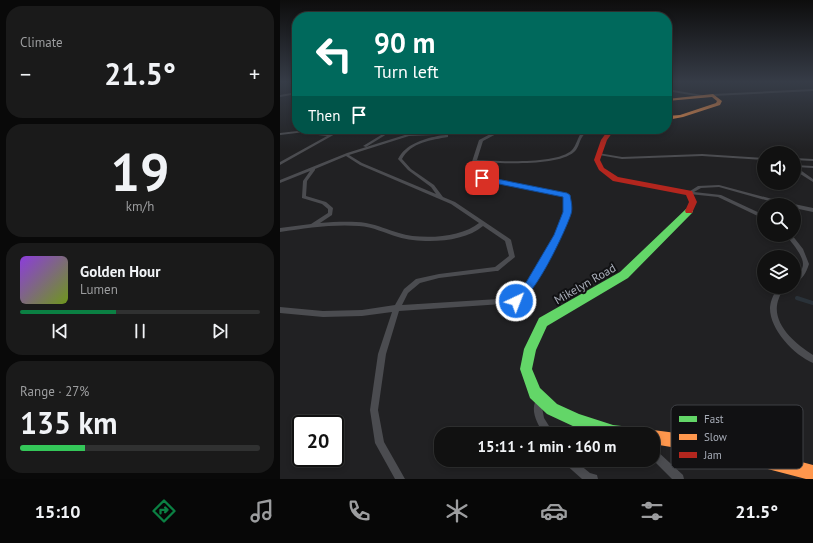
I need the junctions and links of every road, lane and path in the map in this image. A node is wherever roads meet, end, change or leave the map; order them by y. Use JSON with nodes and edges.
{"nodes":[{"id":1,"x":717,"y":104,"type":"edge"},
{"id":2,"x":672,"y":117,"type":"edge"},
{"id":3,"x":292,"y":133,"type":"edge"},
{"id":4,"x":280,"y":134,"type":"edge"},
{"id":5,"x":320,"y":134,"type":"edge"},
{"id":6,"x":385,"y":134,"type":"edge"},
{"id":7,"x":435,"y":134,"type":"edge"},
{"id":8,"x":456,"y":134,"type":"edge"},
{"id":9,"x":493,"y":134,"type":"edge"},
{"id":10,"x":582,"y":134,"type":"edge"},
{"id":11,"x":608,"y":134,"type":"edge"},
{"id":12,"x":330,"y":135,"type":"joint"},
{"id":13,"x":599,"y":154,"type":"junction"},
{"id":14,"x":346,"y":155,"type":"junction"},
{"id":15,"x":757,"y":159,"type":"edge"},
{"id":16,"x":801,"y":159,"type":"edge"},
{"id":17,"x":813,"y":160,"type":"edge"},
{"id":18,"x":474,"y":162,"type":"junction"},
{"id":19,"x":280,"y":164,"type":"edge"},
{"id":20,"x":316,"y":167,"type":"junction"},
{"id":21,"x":801,"y":167,"type":"edge"},
{"id":22,"x":813,"y":167,"type":"edge"},
{"id":23,"x":801,"y":172,"type":"edge"},
{"id":24,"x":813,"y":181,"type":"edge"},
{"id":25,"x":280,"y":182,"type":"edge"},
{"id":26,"x":689,"y":194,"type":"junction"},
{"id":27,"x":441,"y":198,"type":"junction"},
{"id":28,"x":763,"y":198,"type":"edge"},
{"id":29,"x":801,"y":207,"type":"edge"},
{"id":30,"x":813,"y":210,"type":"edge"},
{"id":31,"x":757,"y":214,"type":"edge"},
{"id":32,"x":483,"y":223,"type":"junction"},
{"id":33,"x":312,"y":226,"type":"junction"},
{"id":34,"x":280,"y":230,"type":"edge"},
{"id":35,"x":801,"y":252,"type":"edge"},
{"id":36,"x":801,"y":276,"type":"edge"},
{"id":37,"x":776,"y":294,"type":"edge"},
{"id":38,"x":397,"y":308,"type":"junction"},
{"id":39,"x":280,"y":310,"type":"edge"},
{"id":40,"x":813,"y":359,"type":"edge"},
{"id":41,"x":535,"y":393,"type":"junction"},
{"id":42,"x":545,"y":427,"type":"edge"},
{"id":43,"x":600,"y":427,"type":"edge"},
{"id":44,"x":660,"y":438,"type":"edge"},
{"id":45,"x":671,"y":440,"type":"edge"},
{"id":46,"x":660,"y":460,"type":"edge"},
{"id":47,"x":575,"y":467,"type":"edge"},
{"id":48,"x":798,"y":469,"type":"edge"},
{"id":49,"x":813,"y":473,"type":"edge"},
{"id":50,"x":400,"y":479,"type":"edge"},
{"id":51,"x":593,"y":479,"type":"edge"},
{"id":52,"x":679,"y":479,"type":"edge"}],
"edges":[{"from":1,"to":2,"type":"street"},
{"from":3,"to":4,"type":"lane"},
{"from":5,"to":12,"type":"lane"},
{"from":6,"to":14,"type":"lane"},
{"from":7,"to":14,"type":"lane"},
{"from":8,"to":27,"type":"lane"},
{"from":9,"to":18,"type":"lane"},
{"from":10,"to":18,"type":"lane"},
{"from":11,"to":13,"type":"street"},
{"from":12,"to":19,"type":"lane"},
{"from":13,"to":15,"type":"lane"},
{"from":13,"to":26,"type":"street"},
{"from":14,"to":20,"type":"lane"},
{"from":14,"to":27,"type":"lane"},
{"from":16,"to":17,"type":"lane"},
{"from":18,"to":38,"type":"lane"},
{"from":20,"to":25,"type":"lane"},
{"from":20,"to":33,"type":"lane"},
{"from":21,"to":22,"type":"lane"},
{"from":23,"to":24,"type":"lane"},
{"from":26,"to":28,"type":"lane"},
{"from":26,"to":31,"type":"lane"},
{"from":26,"to":41,"type":"street","name":"Mikelyn Road"},
{"from":27,"to":32,"type":"lane"},
{"from":29,"to":30,"type":"lane"},
{"from":32,"to":33,"type":"lane"},
{"from":32,"to":38,"type":"lane"},
{"from":33,"to":34,"type":"lane"},
{"from":35,"to":36,"type":"lane"},
{"from":37,"to":40,"type":"lane"},
{"from":38,"to":39,"type":"lane"},
{"from":38,"to":50,"type":"lane"},
{"from":41,"to":42,"type":"lane"},
{"from":41,"to":43,"type":"street","name":"Mikelyn Road"},
{"from":44,"to":45,"type":"street"},
{"from":46,"to":52,"type":"lane"},
{"from":47,"to":51,"type":"lane"},
{"from":48,"to":49,"type":"street"}]}
